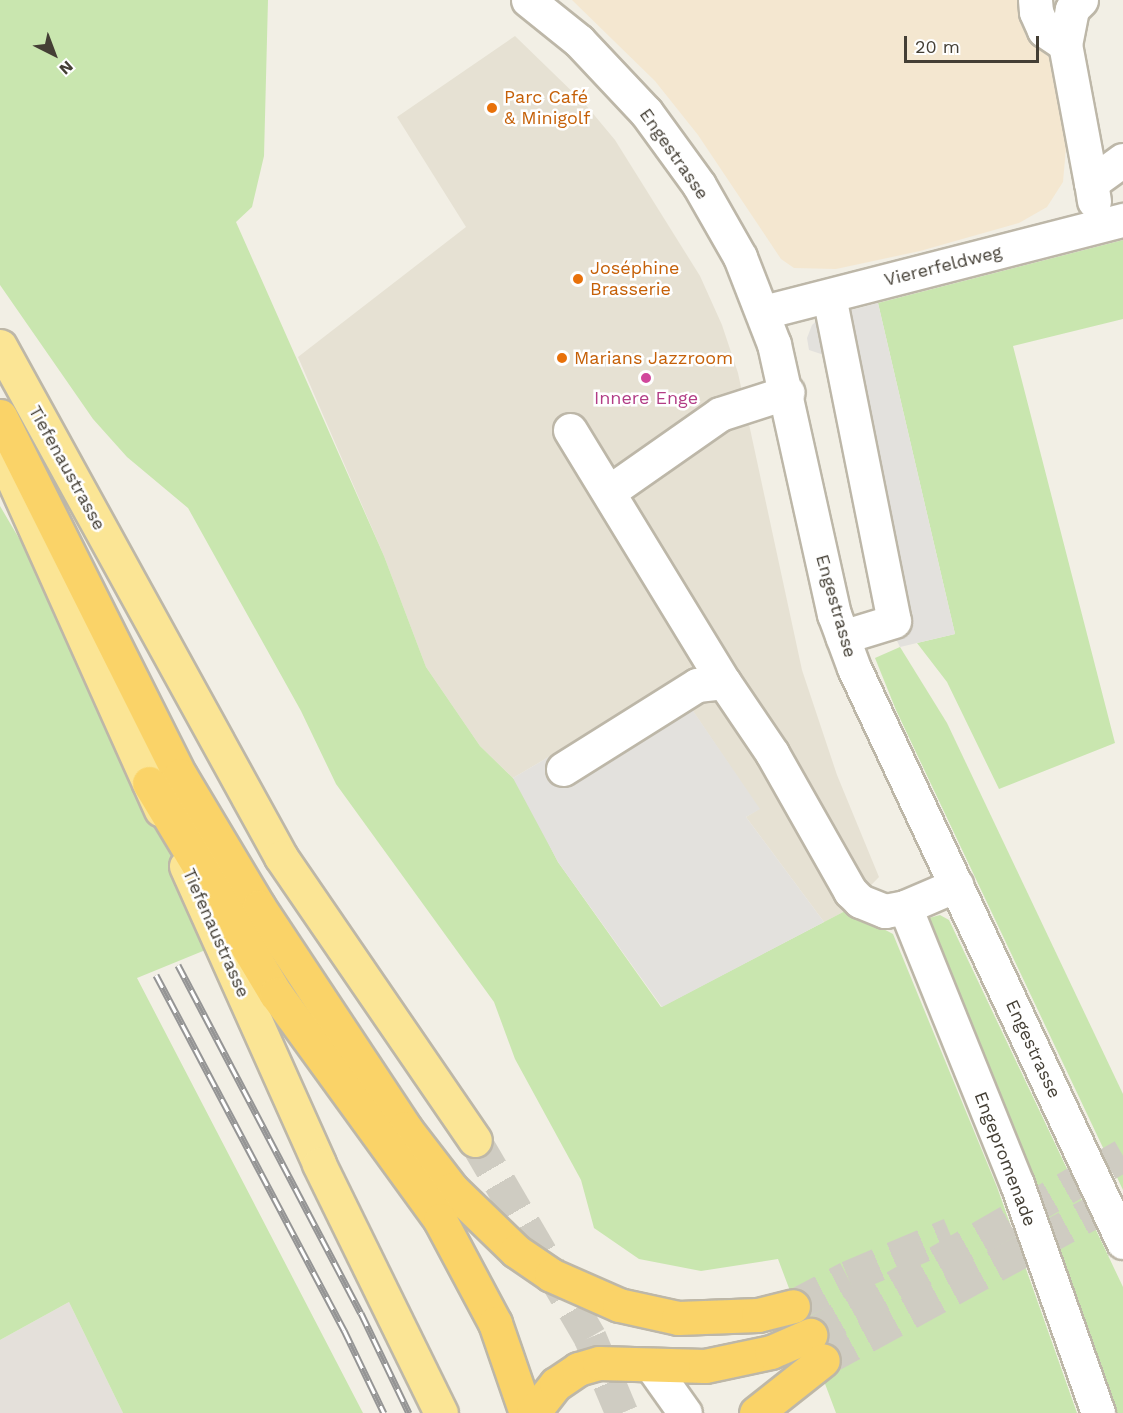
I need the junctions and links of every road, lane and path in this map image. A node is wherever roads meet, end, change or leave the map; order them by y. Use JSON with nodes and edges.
{"nodes":[{"id":1,"x":528,"y":0,"type":"edge"},
{"id":2,"x":1035,"y":0,"type":"edge"},
{"id":3,"x":1081,"y":0,"type":"edge"},
{"id":4,"x":1065,"y":44,"type":"junction"},
{"id":5,"x":1123,"y":160,"type":"edge"},
{"id":6,"x":1091,"y":183,"type":"junction"},
{"id":7,"x":1111,"y":223,"type":"edge"},
{"id":8,"x":829,"y":296,"type":"junction"},
{"id":9,"x":764,"y":312,"type":"junction"},
{"id":10,"x":0,"y":346,"type":"edge"},
{"id":11,"x":788,"y":392,"type":"junction"},
{"id":12,"x":0,"y":416,"type":"edge"},
{"id":13,"x":570,"y":430,"type":"dead end"},
{"id":14,"x":0,"y":450,"type":"edge"},
{"id":15,"x":610,"y":491,"type":"junction"},
{"id":16,"x":842,"y":637,"type":"junction"},
{"id":17,"x":724,"y":682,"type":"junction"},
{"id":18,"x":562,"y":769,"type":"dead end"},
{"id":19,"x":148,"y":783,"type":"junction"},
{"id":20,"x":956,"y":885,"type":"junction"},
{"id":21,"x":905,"y":907,"type":"junction"},
{"id":22,"x":475,"y":1140,"type":"tunnel mouth"},
{"id":23,"x":1123,"y":1242,"type":"edge"},
{"id":24,"x":793,"y":1306,"type":"tunnel mouth"},
{"id":25,"x":653,"y":1368,"type":"junction"},
{"id":26,"x":441,"y":1413,"type":"edge"},
{"id":27,"x":526,"y":1413,"type":"edge"},
{"id":28,"x":533,"y":1413,"type":"edge"},
{"id":29,"x":685,"y":1413,"type":"edge"},
{"id":30,"x":756,"y":1413,"type":"edge"},
{"id":31,"x":1098,"y":1413,"type":"edge"}],
"edges":[{"from":1,"to":9,"type":"street","name":"Engestrasse"},
{"from":2,"to":4,"type":"street"},
{"from":3,"to":4,"type":"street"},
{"from":4,"to":6,"type":"street"},
{"from":5,"to":6,"type":"street"},
{"from":6,"to":7,"type":"street"},
{"from":7,"to":8,"type":"street","name":"Viererfeldweg"},
{"from":8,"to":9,"type":"street","name":"Viererfeldweg"},
{"from":8,"to":16,"type":"street"},
{"from":9,"to":11,"type":"street","name":"Engestrasse"},
{"from":10,"to":22,"type":"main road","name":"Tiefenaustrasse"},
{"from":11,"to":15,"type":"street"},
{"from":11,"to":16,"type":"street","name":"Engestrasse"},
{"from":12,"to":24,"type":"highway"},
{"from":13,"to":15,"type":"street"},
{"from":14,"to":19,"type":"main road","name":"Tiefenaustrasse"},
{"from":15,"to":17,"type":"street"},
{"from":16,"to":20,"type":"street","name":"Engestrasse"},
{"from":17,"to":18,"type":"street"},
{"from":17,"to":21,"type":"street"},
{"from":19,"to":26,"type":"main road","name":"Tiefenaustrasse"},
{"from":19,"to":27,"type":"highway"},
{"from":20,"to":21,"type":"street"},
{"from":20,"to":23,"type":"street","name":"Engestrasse"},
{"from":21,"to":31,"type":"street","name":"Engepromenade"},
{"from":25,"to":28,"type":"highway"},
{"from":25,"to":29,"type":"street"},
{"from":25,"to":30,"type":"highway"}]}
